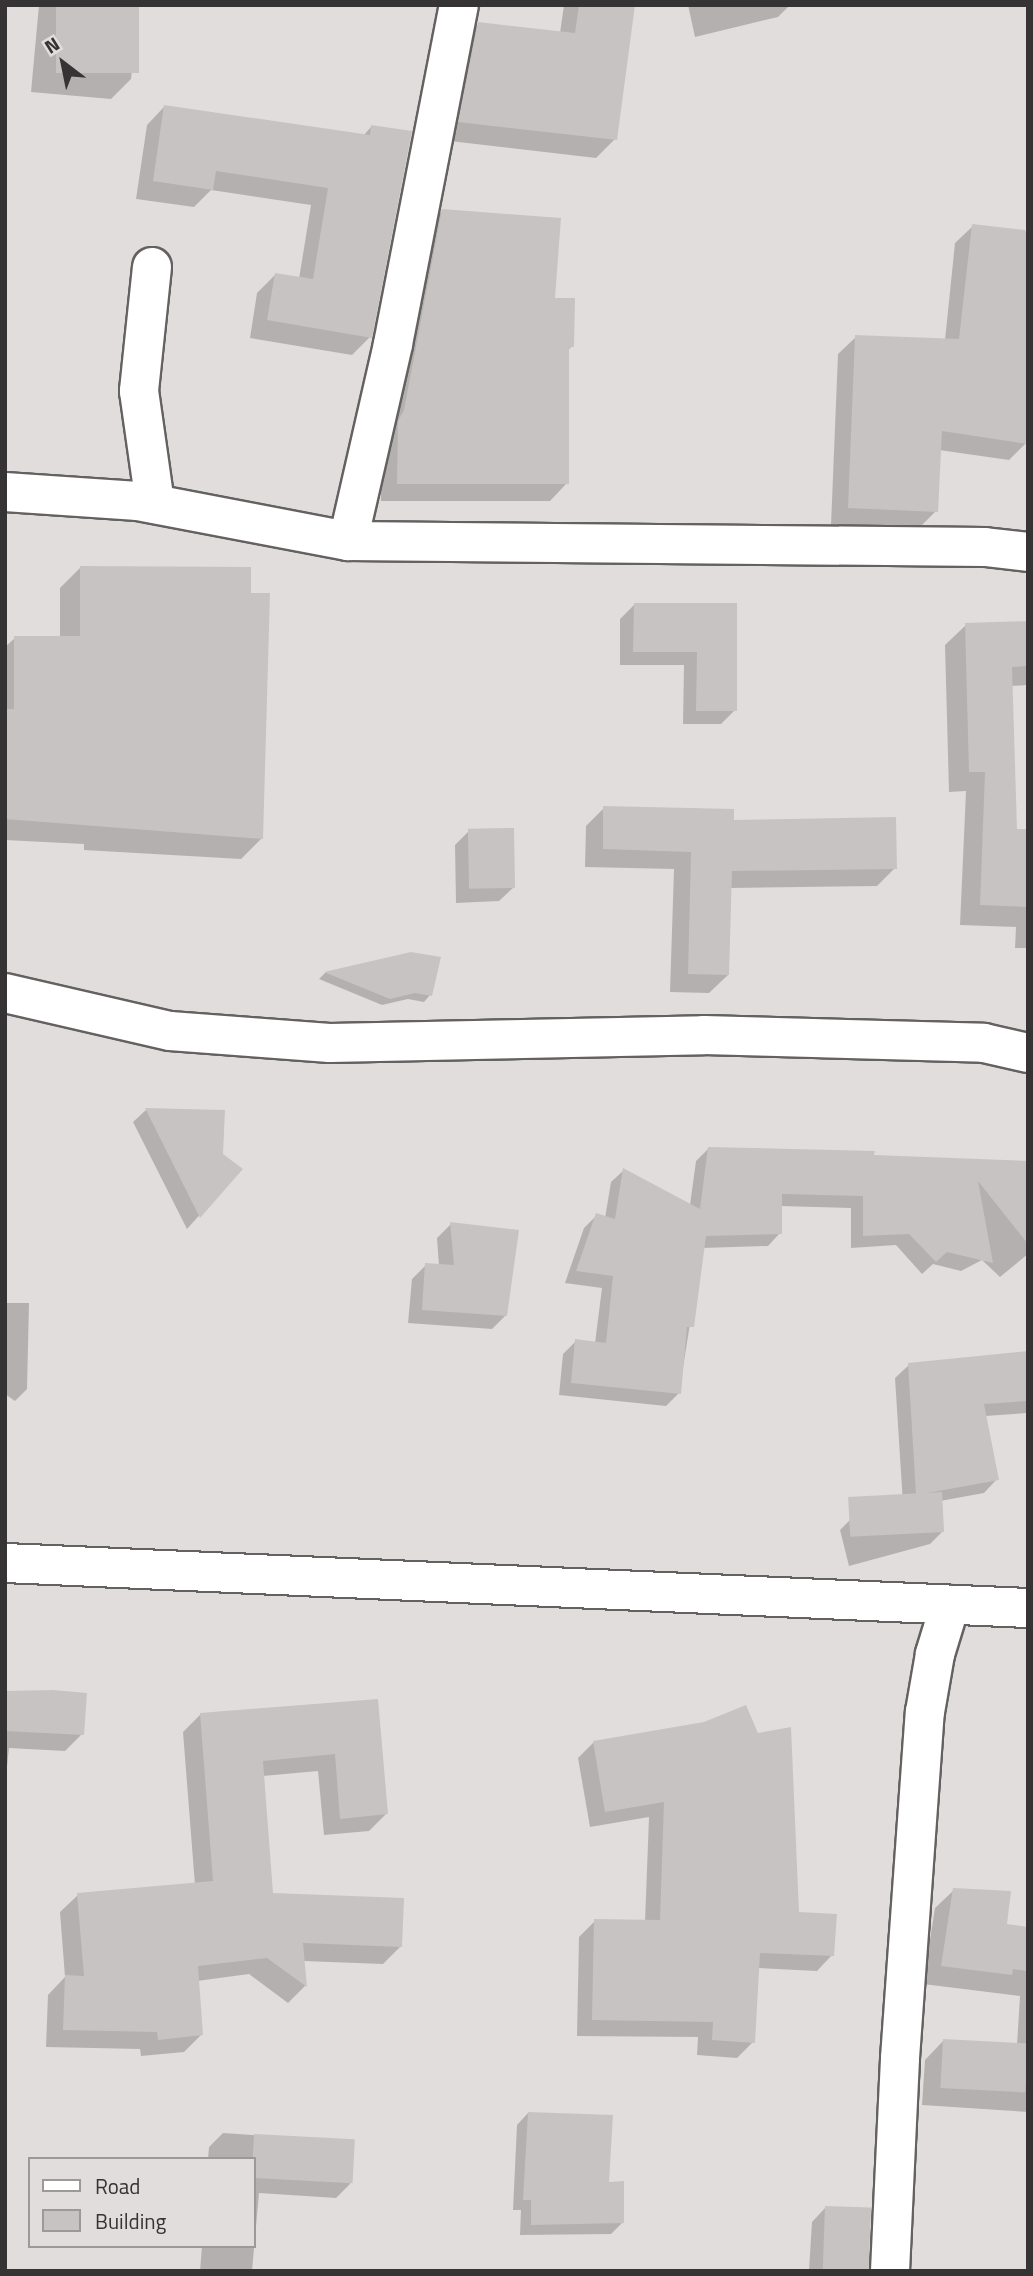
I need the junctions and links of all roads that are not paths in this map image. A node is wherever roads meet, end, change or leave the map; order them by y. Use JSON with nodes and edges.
{"nodes":[{"id":1,"x":459,"y":5,"type":"edge"},
{"id":2,"x":152,"y":267,"type":"dead end"},
{"id":3,"x":5,"y":492,"type":"edge"},
{"id":4,"x":155,"y":504,"type":"junction"},
{"id":5,"x":348,"y":541,"type":"junction"},
{"id":6,"x":1028,"y":552,"type":"edge"},
{"id":7,"x":5,"y":993,"type":"edge"},
{"id":8,"x":1028,"y":1053,"type":"edge"},
{"id":9,"x":5,"y":1563,"type":"edge"},
{"id":10,"x":950,"y":1605,"type":"junction"},
{"id":11,"x":1028,"y":1608,"type":"edge"},
{"id":12,"x":890,"y":2271,"type":"edge"}],
"edges":[{"from":1,"to":5,"type":"street"},
{"from":2,"to":4,"type":"street"},
{"from":3,"to":4,"type":"street"},
{"from":4,"to":5,"type":"street"},
{"from":5,"to":6,"type":"street"},
{"from":7,"to":8,"type":"street"},
{"from":9,"to":10,"type":"street"},
{"from":10,"to":11,"type":"street"},
{"from":10,"to":12,"type":"street"}]}
